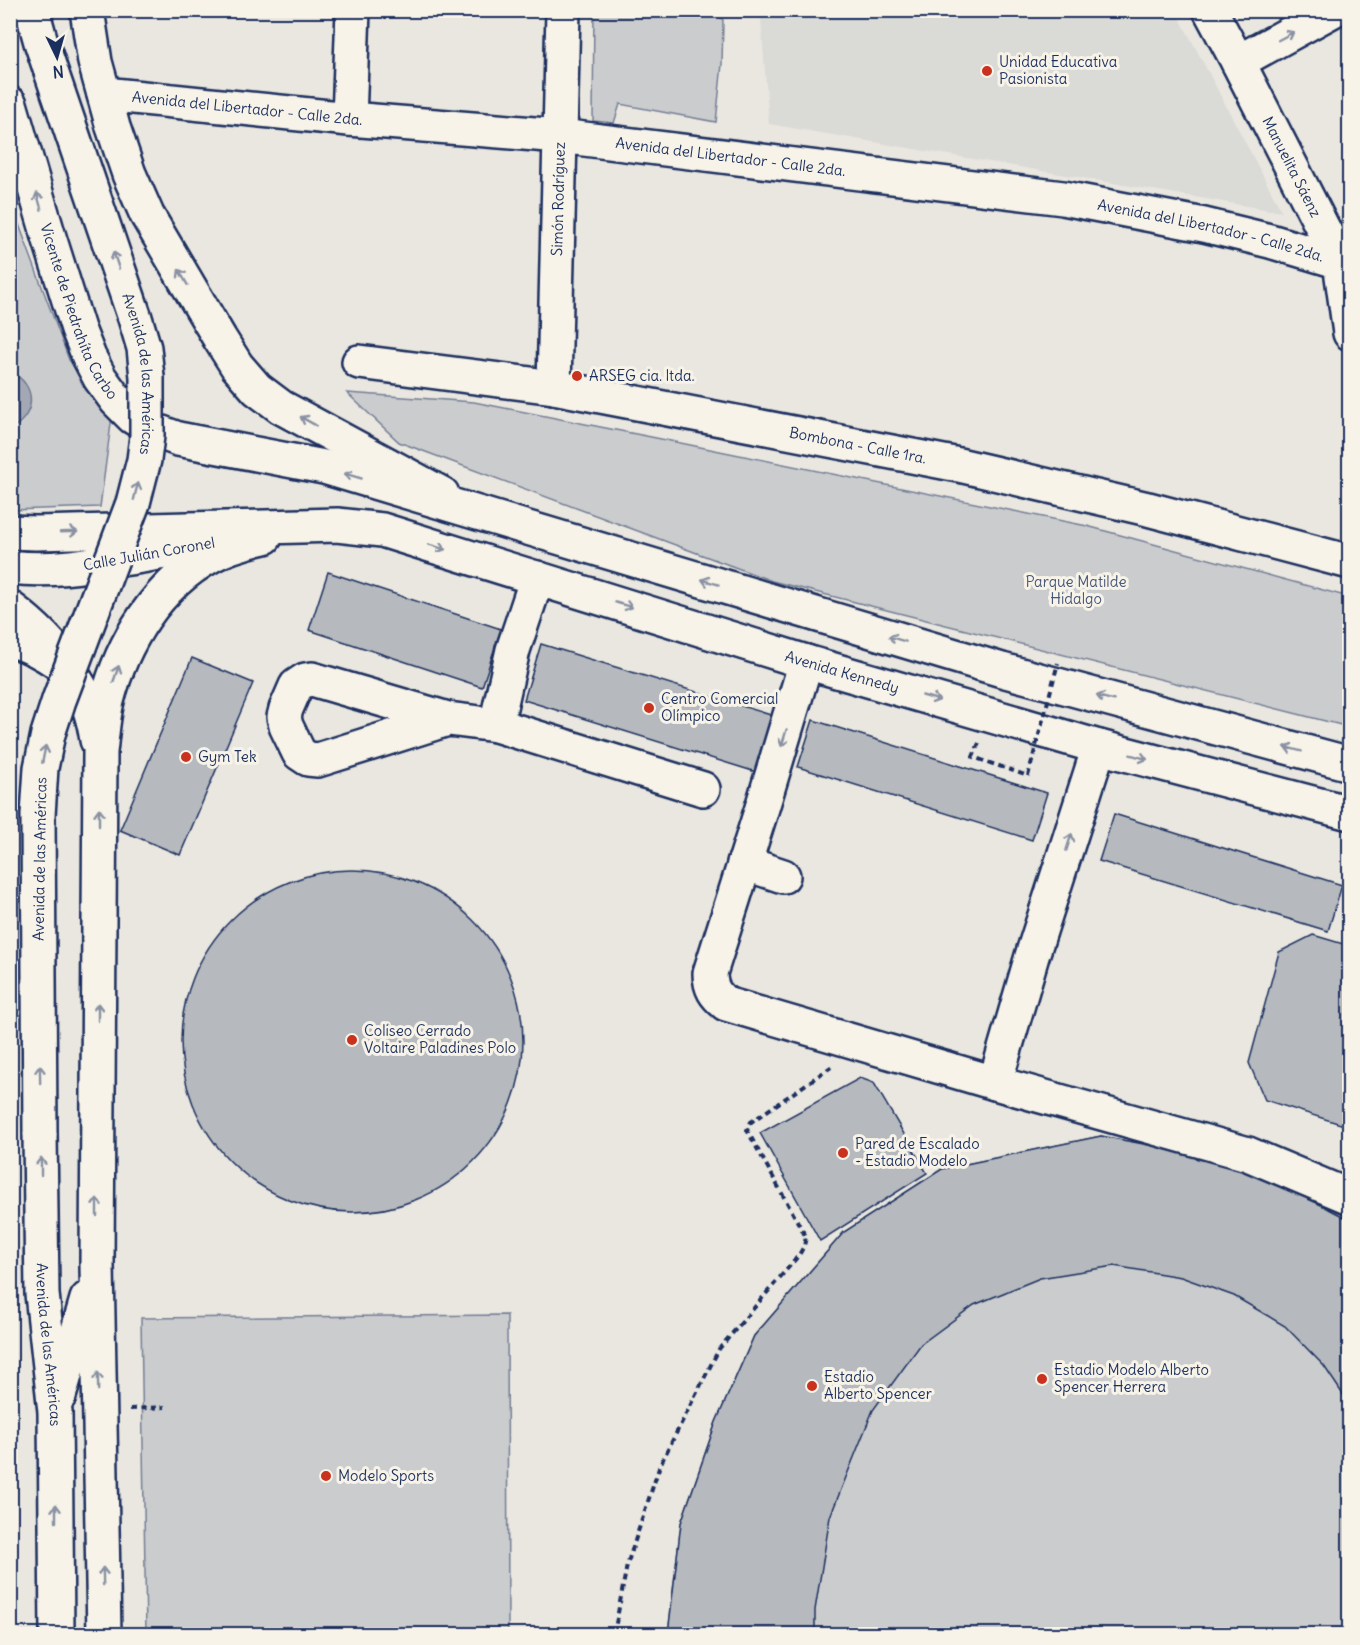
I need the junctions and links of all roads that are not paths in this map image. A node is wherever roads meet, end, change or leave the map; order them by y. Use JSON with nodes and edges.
{"nodes":[{"id":1,"x":32,"y":10,"type":"edge"},
{"id":2,"x":87,"y":10,"type":"edge"},
{"id":3,"x":353,"y":10,"type":"edge"},
{"id":4,"x":563,"y":10,"type":"edge"},
{"id":5,"x":1210,"y":10,"type":"edge"},
{"id":6,"x":1333,"y":10,"type":"edge"},
{"id":7,"x":1238,"y":62,"type":"junction"},
{"id":8,"x":104,"y":94,"type":"junction"},
{"id":9,"x":10,"y":104,"type":"edge"},
{"id":10,"x":349,"y":119,"type":"junction"},
{"id":11,"x":560,"y":136,"type":"junction"},
{"id":12,"x":1346,"y":262,"type":"edge"},
{"id":13,"x":1350,"y":333,"type":"edge"},
{"id":14,"x":358,"y":362,"type":"dead end"},
{"id":15,"x":554,"y":387,"type":"junction"},
{"id":16,"x":470,"y":510,"type":"junction"},
{"id":17,"x":337,"y":525,"type":"junction"},
{"id":18,"x":287,"y":531,"type":"junction"},
{"id":19,"x":10,"y":532,"type":"edge"},
{"id":20,"x":1350,"y":562,"type":"edge"},
{"id":21,"x":10,"y":567,"type":"edge"},
{"id":22,"x":537,"y":578,"type":"junction"},
{"id":23,"x":10,"y":608,"type":"edge"},
{"id":24,"x":10,"y":640,"type":"edge"},
{"id":25,"x":806,"y":662,"type":"junction"},
{"id":26,"x":76,"y":680,"type":"junction"},
{"id":27,"x":448,"y":719,"type":"dead end"},
{"id":28,"x":496,"y":725,"type":"junction"},
{"id":29,"x":1099,"y":747,"type":"junction"},
{"id":30,"x":100,"y":752,"type":"junction"},
{"id":31,"x":1350,"y":764,"type":"edge"},
{"id":32,"x":703,"y":789,"type":"dead end"},
{"id":33,"x":1346,"y":813,"type":"edge"},
{"id":34,"x":744,"y":863,"type":"junction"},
{"id":35,"x":783,"y":876,"type":"dead end"},
{"id":36,"x":996,"y":1083,"type":"junction"},
{"id":37,"x":1350,"y":1197,"type":"edge"},
{"id":38,"x":97,"y":1265,"type":"junction"},
{"id":39,"x":55,"y":1412,"type":"junction"},
{"id":40,"x":57,"y":1635,"type":"edge"},
{"id":41,"x":104,"y":1635,"type":"edge"}],
"edges":[{"from":39,"to":1,"type":"main road","name":"Avenida de las Américas","one_way":true,"bridge":true},
{"from":2,"to":8,"type":"main road"},
{"from":3,"to":10,"type":"main road"},
{"from":4,"to":11,"type":"main road","name":"Simón Rodríguez"},
{"from":5,"to":7,"type":"main road","name":"Manuelita Sáenz"},
{"from":7,"to":6,"type":"main road","one_way":true},
{"from":7,"to":12,"type":"main road","name":"Manuelita Sáenz"},
{"from":8,"to":10,"type":"main road","name":"Avenida del Libertador - Calle 2da."},
{"from":16,"to":8,"type":"main road","one_way":true},
{"from":16,"to":9,"type":"main road","name":"Vicente de Piedrahíta Carbo","one_way":true},
{"from":10,"to":11,"type":"main road","name":"Avenida del Libertador - Calle 2da."},
{"from":11,"to":12,"type":"main road","name":"Avenida del Libertador - Calle 2da."},
{"from":11,"to":15,"type":"main road","name":"Simón Rodríguez"},
{"from":12,"to":13,"type":"main road","name":"Manuelita Sáenz"},
{"from":14,"to":15,"type":"main road","name":"Bombona - Calle 1ra."},
{"from":15,"to":20,"type":"main road","name":"Bombona - Calle 1ra."},
{"from":31,"to":16,"type":"main road","one_way":true},
{"from":17,"to":18,"type":"main road"},
{"from":19,"to":17,"type":"main road","one_way":true},
{"from":17,"to":22,"type":"main road","name":"Avenida Kennedy","one_way":true},
{"from":18,"to":21,"type":"main road","name":"Calle Julián Coronel"},
{"from":30,"to":18,"type":"main road","one_way":true},
{"from":22,"to":25,"type":"main road","name":"Avenida Kennedy","one_way":true},
{"from":22,"to":28,"type":"main road"},
{"from":23,"to":26,"type":"main road"},
{"from":24,"to":26,"type":"main road"},
{"from":25,"to":29,"type":"main road","name":"Avenida Kennedy","one_way":true},
{"from":25,"to":34,"type":"main road","one_way":true},
{"from":26,"to":30,"type":"main road"},
{"from":27,"to":28,"type":"main road"},
{"from":28,"to":32,"type":"main road"},
{"from":29,"to":33,"type":"main road","name":"Avenida Kennedy","one_way":true},
{"from":36,"to":29,"type":"main road","one_way":true},
{"from":38,"to":30,"type":"main road","one_way":true},
{"from":34,"to":35,"type":"main road"},
{"from":34,"to":36,"type":"main road"},
{"from":36,"to":37,"type":"main road"},
{"from":38,"to":39,"type":"main road"},
{"from":41,"to":38,"type":"main road","one_way":true},
{"from":40,"to":39,"type":"main road","name":"Avenida de las Américas","one_way":true}]}
